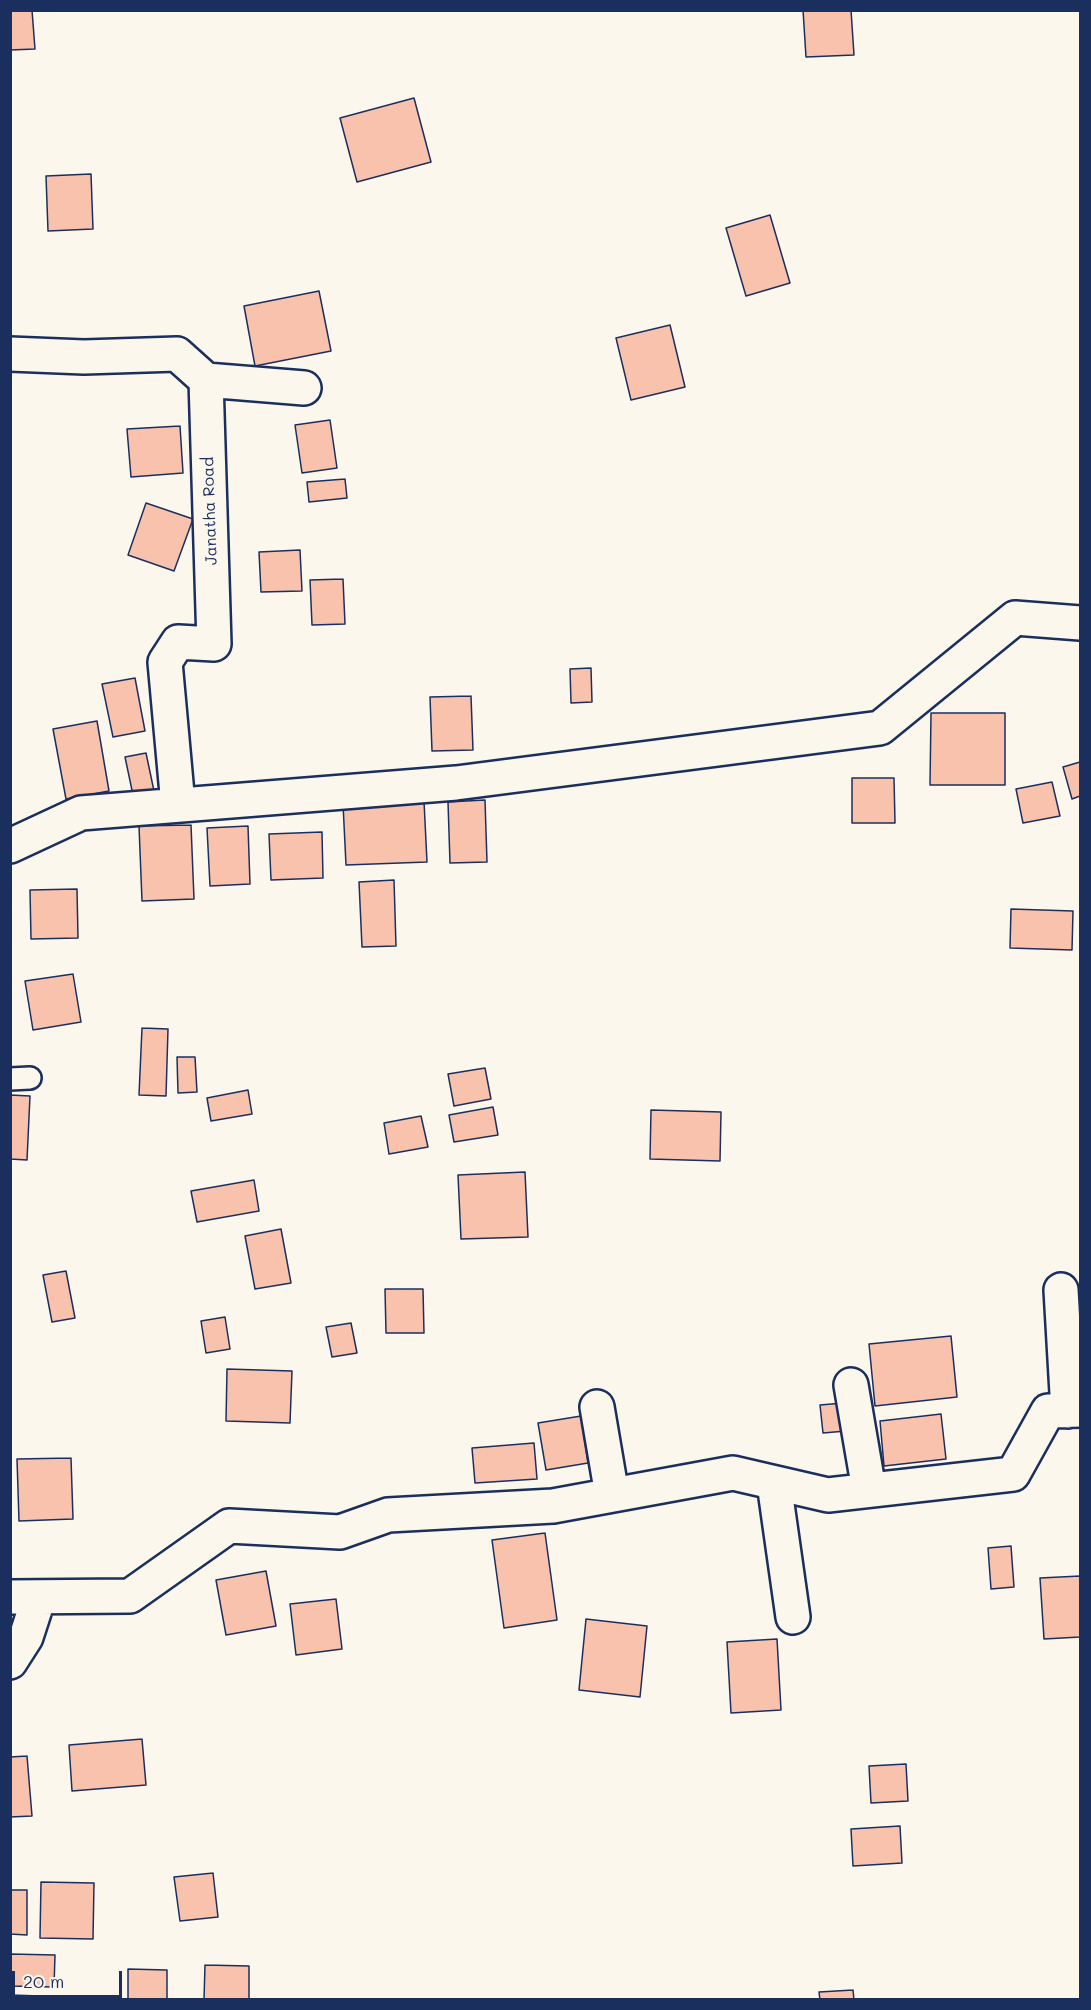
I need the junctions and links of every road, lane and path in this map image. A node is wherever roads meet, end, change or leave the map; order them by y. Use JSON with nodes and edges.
{"nodes":[{"id":1,"x":10,"y":354,"type":"edge"},
{"id":2,"x":206,"y":380,"type":"junction"},
{"id":3,"x":304,"y":388,"type":"dead end"},
{"id":4,"x":1080,"y":623,"type":"edge"},
{"id":5,"x":178,"y":805,"type":"junction"},
{"id":6,"x":10,"y":846,"type":"edge"},
{"id":7,"x":1061,"y":1290,"type":"dead end"},
{"id":8,"x":851,"y":1385,"type":"dead end"},
{"id":9,"x":597,"y":1407,"type":"dead end"},
{"id":10,"x":1074,"y":1411,"type":"edge"},
{"id":11,"x":774,"y":1483,"type":"junction"},
{"id":12,"x":869,"y":1490,"type":"junction"},
{"id":13,"x":612,"y":1495,"type":"junction"},
{"id":14,"x":25,"y":1597,"type":"edge"},
{"id":15,"x":794,"y":1617,"type":"dead end"},
{"id":16,"x":10,"y":1662,"type":"edge"}],
"edges":[{"from":1,"to":2,"type":"street"},
{"from":2,"to":3,"type":"street"},
{"from":2,"to":5,"type":"street","name":"Janatha Road"},
{"from":4,"to":5,"type":"street"},
{"from":5,"to":6,"type":"street"},
{"from":7,"to":10,"type":"street"},
{"from":8,"to":12,"type":"street"},
{"from":9,"to":13,"type":"street"},
{"from":10,"to":12,"type":"street"},
{"from":11,"to":12,"type":"street"},
{"from":11,"to":13,"type":"street"},
{"from":11,"to":15,"type":"street"},
{"from":13,"to":14,"type":"street"},
{"from":14,"to":16,"type":"street"}]}
